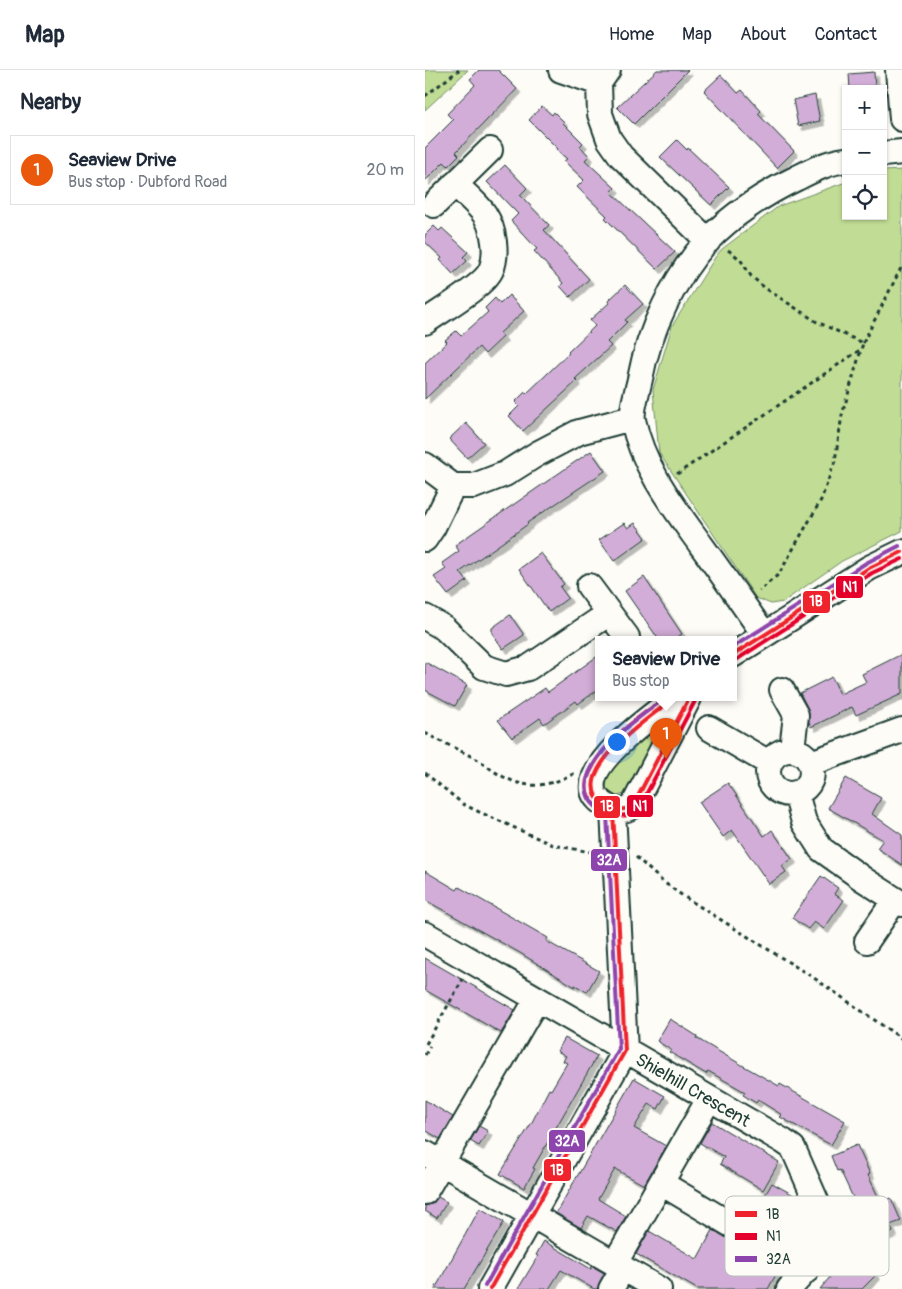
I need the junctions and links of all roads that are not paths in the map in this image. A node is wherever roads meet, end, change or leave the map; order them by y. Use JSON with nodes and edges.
{"nodes":[{"id":1,"x":561,"y":70,"type":"edge"},
{"id":2,"x":898,"y":70,"type":"edge"},
{"id":3,"x":603,"y":76,"type":"edge"},
{"id":4,"x":902,"y":119,"type":"edge"},
{"id":5,"x":490,"y":150,"type":"dead end"},
{"id":6,"x":902,"y":152,"type":"edge"},
{"id":7,"x":887,"y":154,"type":"edge"},
{"id":8,"x":842,"y":161,"type":"edge"},
{"id":9,"x":455,"y":184,"type":"junction"},
{"id":10,"x":434,"y":205,"type":"dead end"},
{"id":11,"x":709,"y":239,"type":"junction"},
{"id":12,"x":425,"y":322,"type":"edge"},
{"id":13,"x":632,"y":418,"type":"junction"},
{"id":14,"x":425,"y":465,"type":"edge"},
{"id":15,"x":453,"y":486,"type":"junction"},
{"id":16,"x":425,"y":539,"type":"edge"},
{"id":17,"x":902,"y":552,"type":"edge"},
{"id":18,"x":589,"y":586,"type":"dead end"},
{"id":19,"x":609,"y":614,"type":"junction"},
{"id":20,"x":425,"y":617,"type":"edge"},
{"id":21,"x":765,"y":634,"type":"junction"},
{"id":22,"x":626,"y":636,"type":"edge"},
{"id":23,"x":737,"y":652,"type":"edge"},
{"id":24,"x":782,"y":690,"type":"dead end"},
{"id":25,"x":671,"y":701,"type":"edge"},
{"id":26,"x":687,"y":701,"type":"edge"},
{"id":27,"x":709,"y":728,"type":"dead end"},
{"id":28,"x":902,"y":730,"type":"edge"},
{"id":29,"x":801,"y":756,"type":"junction"},
{"id":30,"x":769,"y":763,"type":"junction"},
{"id":31,"x":796,"y":793,"type":"junction"},
{"id":32,"x":613,"y":810,"type":"junction"},
{"id":33,"x":898,"y":902,"type":"edge"},
{"id":34,"x":425,"y":934,"type":"edge"},
{"id":35,"x":867,"y":941,"type":"dead end"},
{"id":36,"x":537,"y":999,"type":"junction"},
{"id":37,"x":625,"y":1051,"type":"junction"},
{"id":38,"x":709,"y":1099,"type":"junction"},
{"id":39,"x":433,"y":1158,"type":"edge"},
{"id":40,"x":661,"y":1184,"type":"junction"},
{"id":41,"x":425,"y":1192,"type":"edge"},
{"id":42,"x":814,"y":1196,"type":"edge"},
{"id":43,"x":532,"y":1215,"type":"junction"},
{"id":44,"x":725,"y":1222,"type":"edge"},
{"id":45,"x":619,"y":1266,"type":"junction"},
{"id":46,"x":801,"y":1276,"type":"edge"},
{"id":47,"x":490,"y":1289,"type":"edge"},
{"id":48,"x":611,"y":1289,"type":"edge"},
{"id":49,"x":659,"y":1289,"type":"edge"},
{"id":50,"x":789,"y":1289,"type":"edge"}],
"edges":[{"from":1,"to":3,"type":"street"},
{"from":2,"to":4,"type":"street"},
{"from":3,"to":11,"type":"street"},
{"from":5,"to":9,"type":"street"},
{"from":6,"to":7,"type":"street"},
{"from":8,"to":11,"type":"street"},
{"from":9,"to":10,"type":"street"},
{"from":9,"to":12,"type":"street"},
{"from":11,"to":13,"type":"street"},
{"from":13,"to":15,"type":"street"},
{"from":13,"to":21,"type":"street"},
{"from":14,"to":15,"type":"street"},
{"from":15,"to":16,"type":"street"},
{"from":17,"to":21,"type":"street"},
{"from":18,"to":19,"type":"street"},
{"from":19,"to":20,"type":"street"},
{"from":19,"to":22,"type":"street"},
{"from":21,"to":23,"type":"street"},
{"from":24,"to":29,"type":"street"},
{"from":25,"to":32,"type":"street"},
{"from":26,"to":32,"type":"street"},
{"from":27,"to":30,"type":"street"},
{"from":28,"to":29,"type":"street"},
{"from":29,"to":30,"type":"street"},
{"from":29,"to":31,"type":"street"},
{"from":30,"to":31,"type":"street"},
{"from":31,"to":33,"type":"street"},
{"from":32,"to":37,"type":"street"},
{"from":33,"to":35,"type":"street"},
{"from":34,"to":36,"type":"street","name":"Shielhill Crescent"},
{"from":36,"to":37,"type":"street","name":"Shielhill Crescent"},
{"from":36,"to":39,"type":"street"},
{"from":37,"to":38,"type":"street","name":"Shielhill Crescent"},
{"from":37,"to":43,"type":"street"},
{"from":38,"to":40,"type":"street"},
{"from":38,"to":42,"type":"street","name":"Shielhill Crescent"},
{"from":39,"to":41,"type":"street"},
{"from":39,"to":43,"type":"street"},
{"from":40,"to":44,"type":"street"},
{"from":40,"to":45,"type":"street"},
{"from":43,"to":45,"type":"street"},
{"from":43,"to":47,"type":"street"},
{"from":45,"to":48,"type":"street"},
{"from":45,"to":49,"type":"street"},
{"from":46,"to":50,"type":"street","name":"Shielhill Crescent"}]}
